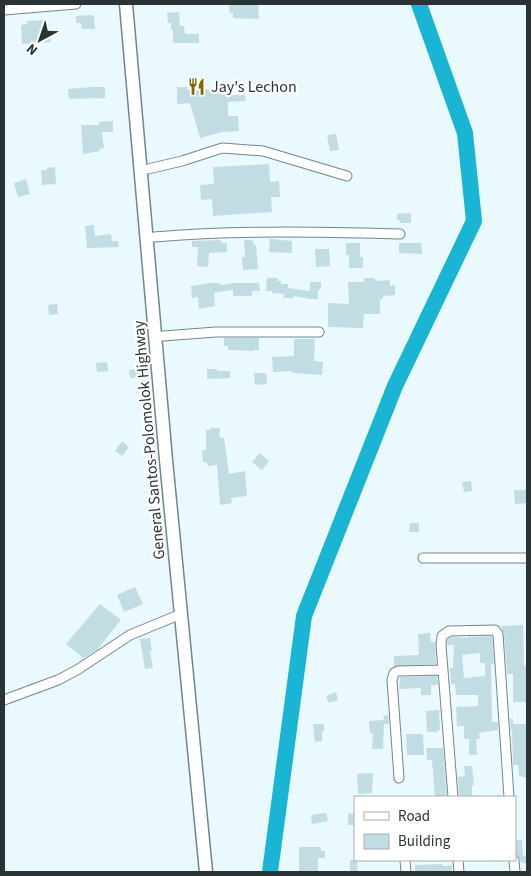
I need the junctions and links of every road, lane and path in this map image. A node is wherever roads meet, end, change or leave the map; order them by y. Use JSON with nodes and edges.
{"nodes":[{"id":1,"x":76,"y":4,"type":"edge"},
{"id":2,"x":126,"y":4,"type":"edge"},
{"id":3,"x":133,"y":4,"type":"edge"},
{"id":4,"x":4,"y":10,"type":"edge"},
{"id":5,"x":148,"y":169,"type":"junction"},
{"id":6,"x":347,"y":176,"type":"dead end"},
{"id":7,"x":400,"y":234,"type":"dead end"},
{"id":8,"x":154,"y":237,"type":"junction"},
{"id":9,"x":320,"y":332,"type":"dead end"},
{"id":10,"x":163,"y":336,"type":"junction"},
{"id":11,"x":423,"y":558,"type":"dead end"},
{"id":12,"x":527,"y":558,"type":"edge"},
{"id":13,"x":182,"y":614,"type":"junction"},
{"id":14,"x":443,"y":670,"type":"junction"},
{"id":15,"x":4,"y":700,"type":"edge"},
{"id":16,"x":398,"y":778,"type":"dead end"},
{"id":17,"x":453,"y":796,"type":"edge"},
{"id":18,"x":510,"y":796,"type":"edge"},
{"id":19,"x":206,"y":872,"type":"edge"},
{"id":20,"x":214,"y":872,"type":"edge"}],
"edges":[{"from":1,"to":4,"type":"street"},
{"from":2,"to":13,"type":"highway","name":"General Santos-Polomolok Highway"},
{"from":3,"to":5,"type":"highway"},
{"from":5,"to":6,"type":"street"},
{"from":5,"to":8,"type":"highway"},
{"from":7,"to":8,"type":"street"},
{"from":8,"to":10,"type":"highway"},
{"from":9,"to":10,"type":"street"},
{"from":10,"to":20,"type":"highway"},
{"from":11,"to":12,"type":"street"},
{"from":13,"to":15,"type":"street"},
{"from":13,"to":19,"type":"highway","name":"General Santos-Polomolok Highway"},
{"from":14,"to":16,"type":"street"},
{"from":14,"to":17,"type":"street"},
{"from":14,"to":18,"type":"street"}]}
